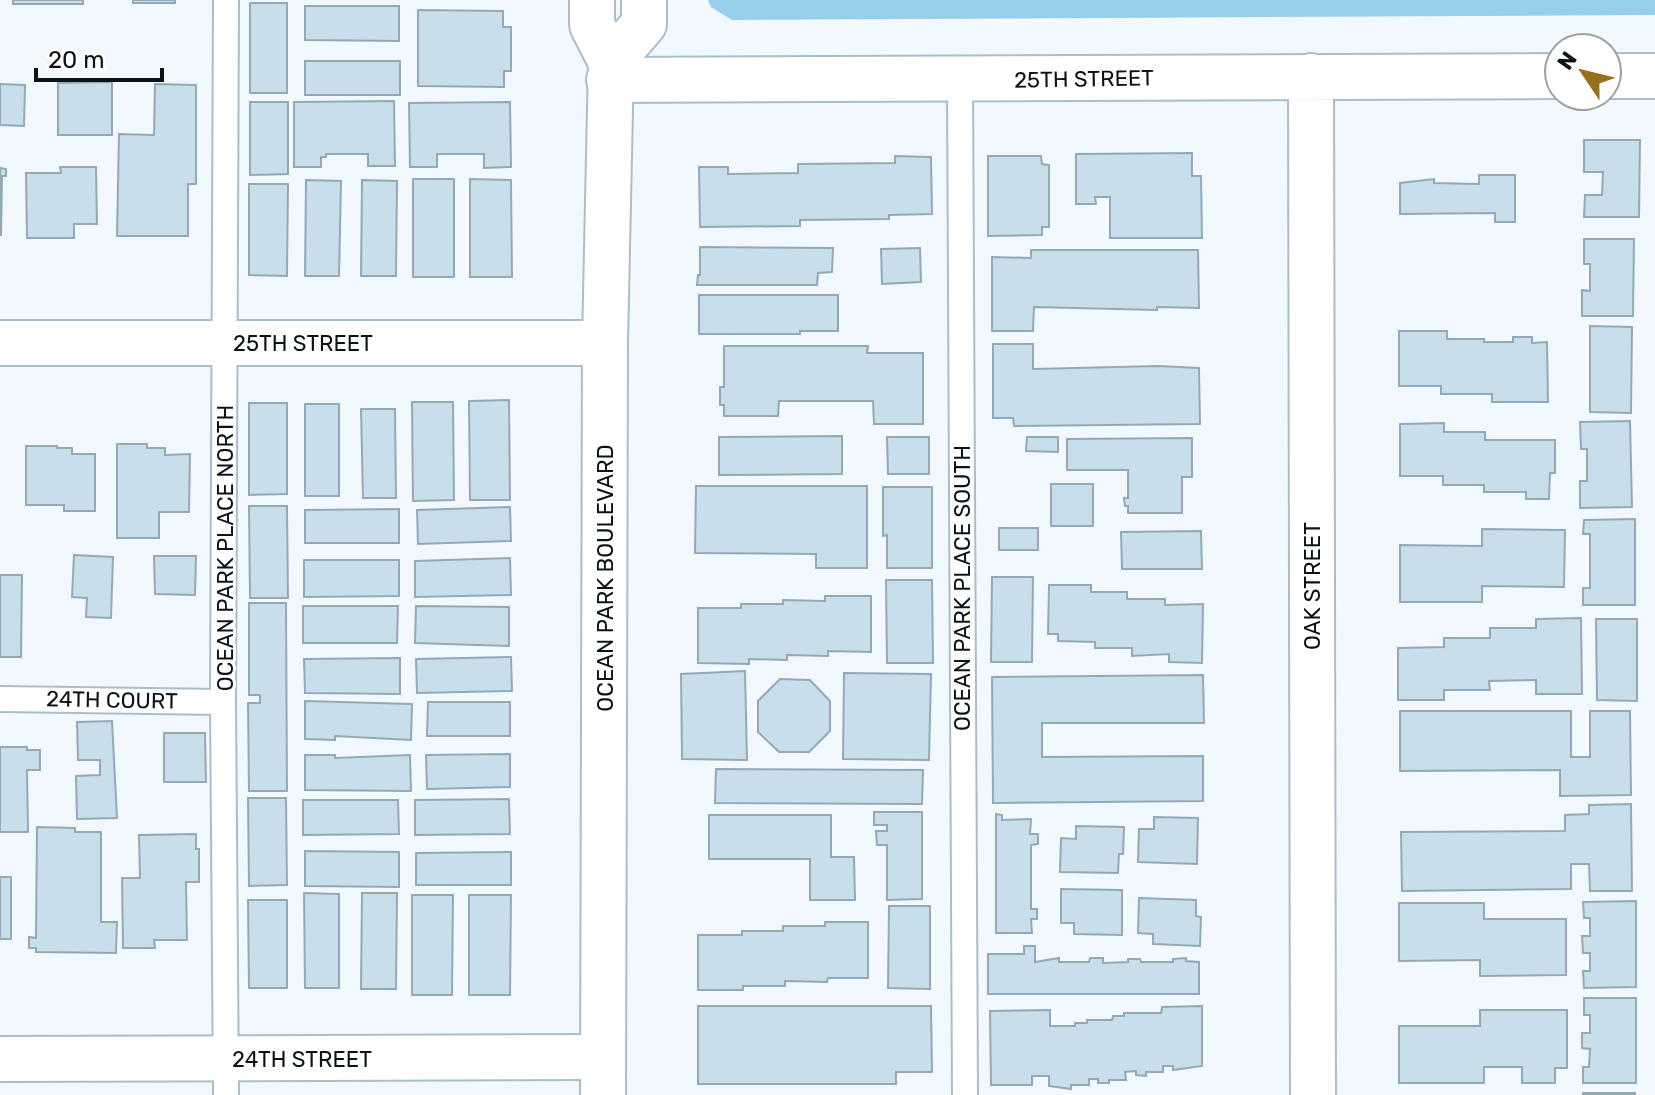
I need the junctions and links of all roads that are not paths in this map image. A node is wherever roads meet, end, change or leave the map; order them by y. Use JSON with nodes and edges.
{"nodes":[{"id":1,"x":226,"y":0,"type":"edge"},
{"id":2,"x":592,"y":0,"type":"edge"},
{"id":3,"x":644,"y":0,"type":"edge"},
{"id":4,"x":610,"y":71,"type":"junction"},
{"id":5,"x":1311,"y":76,"type":"junction"},
{"id":6,"x":1543,"y":76,"type":"edge"},
{"id":7,"x":1623,"y":76,"type":"edge"},
{"id":8,"x":1655,"y":76,"type":"edge"},
{"id":9,"x":960,"y":81,"type":"junction"},
{"id":10,"x":0,"y":343,"type":"edge"},
{"id":11,"x":226,"y":343,"type":"junction"},
{"id":12,"x":605,"y":343,"type":"junction"},
{"id":13,"x":0,"y":699,"type":"edge"},
{"id":14,"x":223,"y":702,"type":"junction"},
{"id":15,"x":0,"y":1059,"type":"edge"},
{"id":16,"x":603,"y":1076,"type":"edge"},
{"id":17,"x":226,"y":1077,"type":"edge"},
{"id":18,"x":965,"y":1095,"type":"edge"},
{"id":19,"x":1313,"y":1095,"type":"edge"}],
"edges":[{"from":1,"to":11,"type":"lane","name":"OCEAN PARK PLACE NORTH"},
{"from":2,"to":4,"type":"street","name":"OCEAN PARK BOULEVARD"},
{"from":3,"to":4,"type":"street"},
{"from":4,"to":9,"type":"street","name":"25TH STREET"},
{"from":4,"to":12,"type":"street","name":"OCEAN PARK BOULEVARD"},
{"from":5,"to":6,"type":"street","name":"25TH STREET"},
{"from":5,"to":9,"type":"street","name":"25TH STREET"},
{"from":5,"to":19,"type":"street","name":"OAK STREET"},
{"from":7,"to":8,"type":"street"},
{"from":9,"to":18,"type":"lane","name":"OCEAN PARK PLACE SOUTH"},
{"from":10,"to":11,"type":"street","name":"25TH STREET"},
{"from":11,"to":12,"type":"street","name":"25TH STREET"},
{"from":11,"to":14,"type":"lane","name":"OCEAN PARK PLACE NORTH"},
{"from":12,"to":16,"type":"street","name":"OCEAN PARK BOULEVARD"},
{"from":13,"to":14,"type":"lane","name":"24TH COURT"},
{"from":14,"to":17,"type":"lane","name":"OCEAN PARK PLACE NORTH"},
{"from":15,"to":17,"type":"street","name":"24TH STREET"},
{"from":16,"to":17,"type":"street","name":"24TH STREET"}]}
